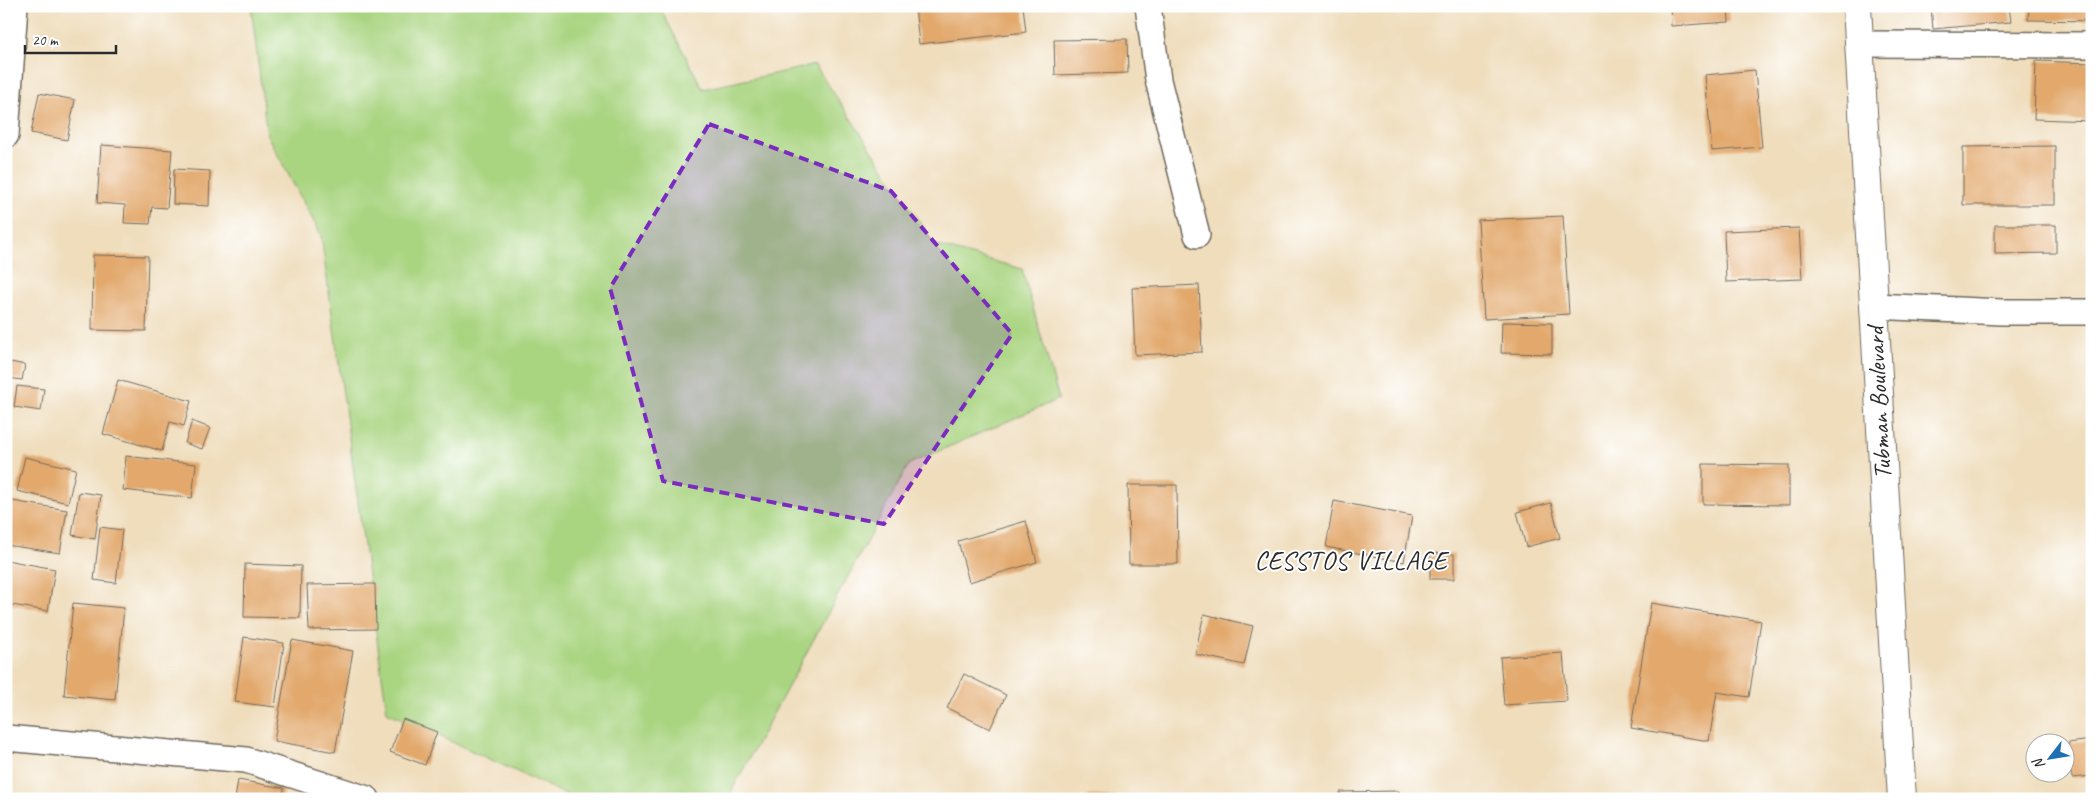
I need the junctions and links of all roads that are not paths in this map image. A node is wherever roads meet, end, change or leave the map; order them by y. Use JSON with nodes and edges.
{"nodes":[{"id":1,"x":15,"y":6,"type":"edge"},
{"id":2,"x":1148,"y":6,"type":"edge"},
{"id":3,"x":1857,"y":6,"type":"edge"},
{"id":4,"x":1860,"y":44,"type":"junction"},
{"id":5,"x":2092,"y":45,"type":"edge"},
{"id":6,"x":6,"y":135,"type":"edge"},
{"id":7,"x":1197,"y":235,"type":"dead end"},
{"id":8,"x":1874,"y":306,"type":"junction"},
{"id":9,"x":2092,"y":312,"type":"edge"},
{"id":10,"x":6,"y":738,"type":"edge"},
{"id":11,"x":367,"y":799,"type":"edge"},
{"id":12,"x":1902,"y":799,"type":"edge"}],
"edges":[{"from":1,"to":6,"type":"street"},
{"from":2,"to":7,"type":"street"},
{"from":3,"to":4,"type":"highway","name":"Tubman Boulevard"},
{"from":4,"to":5,"type":"street"},
{"from":4,"to":8,"type":"highway","name":"Tubman Boulevard"},
{"from":8,"to":9,"type":"street"},
{"from":8,"to":12,"type":"highway","name":"Tubman Boulevard"},
{"from":10,"to":11,"type":"street"}]}
